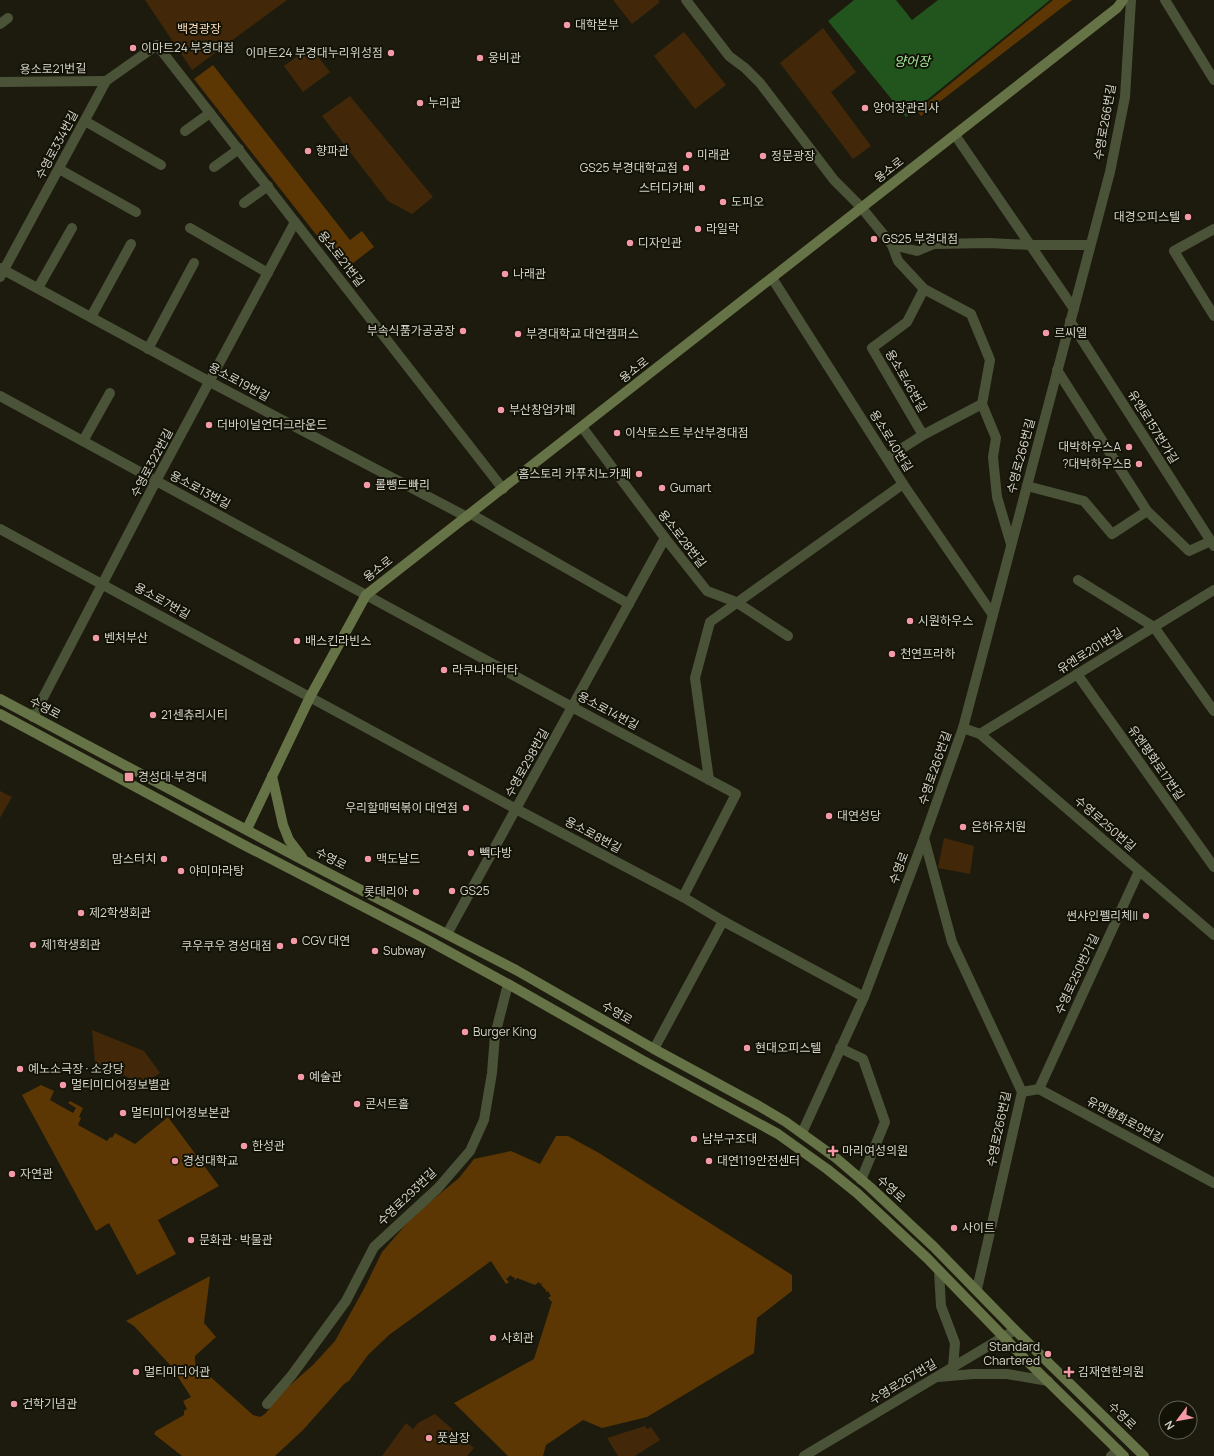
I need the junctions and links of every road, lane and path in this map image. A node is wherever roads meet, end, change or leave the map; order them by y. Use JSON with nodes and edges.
{"nodes":[{"id":1,"x":686,"y":0,"type":"edge"},
{"id":2,"x":1131,"y":0,"type":"edge"},
{"id":3,"x":1165,"y":0,"type":"edge"},
{"id":4,"x":1120,"y":3,"type":"edge"},
{"id":5,"x":8,"y":18,"type":"dead end"},
{"id":6,"x":0,"y":24,"type":"edge"},
{"id":7,"x":157,"y":44,"type":"joint"},
{"id":8,"x":1214,"y":80,"type":"edge"},
{"id":9,"x":106,"y":81,"type":"junction"},
{"id":10,"x":0,"y":82,"type":"edge"},
{"id":11,"x":210,"y":113,"type":"junction"},
{"id":12,"x":85,"y":121,"type":"junction"},
{"id":13,"x":186,"y":131,"type":"dead end"},
{"id":14,"x":955,"y":135,"type":"junction"},
{"id":15,"x":239,"y":150,"type":"junction"},
{"id":16,"x":161,"y":165,"type":"dead end"},
{"id":17,"x":214,"y":168,"type":"dead end"},
{"id":18,"x":59,"y":169,"type":"junction"},
{"id":19,"x":268,"y":186,"type":"junction"},
{"id":20,"x":244,"y":203,"type":"dead end"},
{"id":21,"x":861,"y":207,"type":"junction"},
{"id":22,"x":136,"y":212,"type":"dead end"},
{"id":23,"x":295,"y":222,"type":"junction"},
{"id":24,"x":72,"y":228,"type":"dead end"},
{"id":25,"x":190,"y":228,"type":"dead end"},
{"id":26,"x":1214,"y":228,"type":"edge"},
{"id":27,"x":131,"y":244,"type":"dead end"},
{"id":28,"x":892,"y":245,"type":"junction"},
{"id":29,"x":1031,"y":245,"type":"junction"},
{"id":30,"x":1090,"y":246,"type":"junction"},
{"id":31,"x":194,"y":263,"type":"dead end"},
{"id":32,"x":1,"y":271,"type":"edge"},
{"id":33,"x":268,"y":273,"type":"junction"},
{"id":34,"x":772,"y":278,"type":"junction"},
{"id":35,"x":38,"y":288,"type":"junction"},
{"id":36,"x":924,"y":288,"type":"junction"},
{"id":37,"x":1074,"y":309,"type":"junction"},
{"id":38,"x":1214,"y":316,"type":"edge"},
{"id":39,"x":91,"y":317,"type":"junction"},
{"id":40,"x":1070,"y":321,"type":"junction"},
{"id":41,"x":148,"y":348,"type":"junction"},
{"id":42,"x":1057,"y":370,"type":"junction"},
{"id":43,"x":210,"y":382,"type":"junction"},
{"id":44,"x":110,"y":393,"type":"dead end"},
{"id":45,"x":0,"y":396,"type":"edge"},
{"id":46,"x":982,"y":404,"type":"junction"},
{"id":47,"x":582,"y":428,"type":"junction"},
{"id":48,"x":922,"y":435,"type":"junction"},
{"id":49,"x":83,"y":441,"type":"junction"},
{"id":50,"x":887,"y":458,"type":"junction"},
{"id":51,"x":156,"y":481,"type":"junction"},
{"id":52,"x":903,"y":484,"type":"junction"},
{"id":53,"x":1027,"y":486,"type":"junction"},
{"id":54,"x":503,"y":489,"type":"junction"},
{"id":55,"x":1147,"y":511,"type":"junction"},
{"id":56,"x":469,"y":516,"type":"junction"},
{"id":57,"x":0,"y":529,"type":"edge"},
{"id":58,"x":665,"y":538,"type":"junction"},
{"id":59,"x":1011,"y":544,"type":"junction"},
{"id":60,"x":1212,"y":544,"type":"edge"},
{"id":61,"x":1078,"y":580,"type":"dead end"},
{"id":62,"x":103,"y":584,"type":"junction"},
{"id":63,"x":1214,"y":590,"type":"edge"},
{"id":64,"x":366,"y":595,"type":"junction"},
{"id":65,"x":736,"y":602,"type":"junction"},
{"id":66,"x":629,"y":604,"type":"junction"},
{"id":67,"x":993,"y":615,"type":"junction"},
{"id":68,"x":1154,"y":627,"type":"junction"},
{"id":69,"x":788,"y":636,"type":"dead end"},
{"id":70,"x":1077,"y":674,"type":"junction"},
{"id":71,"x":310,"y":697,"type":"junction"},
{"id":72,"x":0,"y":699,"type":"edge"},
{"id":73,"x":572,"y":707,"type":"junction"},
{"id":74,"x":1214,"y":711,"type":"edge"},
{"id":75,"x":0,"y":714,"type":"edge"},
{"id":76,"x":33,"y":717,"type":"junction"},
{"id":77,"x":962,"y":728,"type":"junction"},
{"id":78,"x":980,"y":734,"type":"junction"},
{"id":79,"x":272,"y":776,"type":"junction"},
{"id":80,"x":709,"y":780,"type":"junction"},
{"id":81,"x":516,"y":809,"type":"junction"},
{"id":82,"x":247,"y":829,"type":"junction"},
{"id":83,"x":924,"y":838,"type":"junction"},
{"id":84,"x":303,"y":860,"type":"junction"},
{"id":85,"x":1214,"y":867,"type":"edge"},
{"id":86,"x":1139,"y":870,"type":"junction"},
{"id":87,"x":683,"y":897,"type":"junction"},
{"id":88,"x":723,"y":921,"type":"junction"},
{"id":89,"x":447,"y":934,"type":"junction"},
{"id":90,"x":1214,"y":935,"type":"edge"},
{"id":91,"x":508,"y":984,"type":"junction"},
{"id":92,"x":864,"y":997,"type":"junction"},
{"id":93,"x":840,"y":1048,"type":"junction"},
{"id":94,"x":654,"y":1049,"type":"junction"},
{"id":95,"x":1039,"y":1089,"type":"junction"},
{"id":96,"x":1022,"y":1092,"type":"junction"},
{"id":97,"x":802,"y":1133,"type":"junction"},
{"id":98,"x":861,"y":1180,"type":"junction"},
{"id":99,"x":1214,"y":1183,"type":"edge"},
{"id":100,"x":940,"y":1271,"type":"junction"},
{"id":101,"x":977,"y":1289,"type":"junction"},
{"id":102,"x":1015,"y":1330,"type":"junction"},
{"id":103,"x":1004,"y":1337,"type":"junction"},
{"id":104,"x":953,"y":1367,"type":"junction"},
{"id":105,"x":936,"y":1377,"type":"junction"},
{"id":106,"x":1048,"y":1381,"type":"junction"},
{"id":107,"x":267,"y":1404,"type":"dead end"},
{"id":108,"x":1118,"y":1454,"type":"edge"},
{"id":109,"x":804,"y":1456,"type":"edge"},
{"id":110,"x":1144,"y":1456,"type":"edge"}],
"edges":[{"from":1,"to":21,"type":"street"},
{"from":2,"to":30,"type":"street","name":"수영로266번길"},
{"from":3,"to":8,"type":"street"},
{"from":4,"to":14,"type":"main road","name":"용소로"},
{"from":5,"to":6,"type":"street"},
{"from":7,"to":9,"type":"street","name":"수영로334번길"},
{"from":7,"to":11,"type":"street","name":"용소로21번길"},
{"from":9,"to":10,"type":"street","name":"용소로21번길"},
{"from":9,"to":12,"type":"street","name":"수영로334번길"},
{"from":11,"to":13,"type":"street"},
{"from":11,"to":15,"type":"street","name":"용소로21번길"},
{"from":12,"to":16,"type":"street"},
{"from":12,"to":18,"type":"street","name":"수영로334번길"},
{"from":14,"to":21,"type":"main road","name":"용소로"},
{"from":14,"to":29,"type":"street"},
{"from":15,"to":17,"type":"street"},
{"from":15,"to":19,"type":"street","name":"용소로21번길"},
{"from":18,"to":22,"type":"street"},
{"from":18,"to":32,"type":"street","name":"수영로334번길"},
{"from":19,"to":20,"type":"street"},
{"from":19,"to":23,"type":"street","name":"용소로21번길"},
{"from":21,"to":28,"type":"street"},
{"from":21,"to":34,"type":"main road","name":"용소로"},
{"from":23,"to":33,"type":"street","name":"수영로322번길"},
{"from":23,"to":54,"type":"street","name":"용소로21번길"},
{"from":24,"to":35,"type":"street"},
{"from":25,"to":33,"type":"street"},
{"from":26,"to":38,"type":"street"},
{"from":27,"to":39,"type":"street"},
{"from":28,"to":29,"type":"street"},
{"from":28,"to":36,"type":"street"},
{"from":29,"to":30,"type":"street"},
{"from":29,"to":37,"type":"street"},
{"from":30,"to":37,"type":"street","name":"수영로266번길"},
{"from":31,"to":41,"type":"street"},
{"from":32,"to":35,"type":"street","name":"용소로19번길"},
{"from":33,"to":43,"type":"street","name":"수영로322번길"},
{"from":34,"to":47,"type":"main road","name":"용소로"},
{"from":34,"to":50,"type":"street","name":"용소로40번길"},
{"from":35,"to":39,"type":"street","name":"용소로19번길"},
{"from":36,"to":46,"type":"street"},
{"from":36,"to":48,"type":"street","name":"용소로46번길"},
{"from":37,"to":40,"type":"street","name":"수영로266번길"},
{"from":39,"to":41,"type":"street","name":"용소로19번길"},
{"from":40,"to":42,"type":"street","name":"수영로266번길"},
{"from":40,"to":60,"type":"street","name":"유엔로157번가길"},
{"from":41,"to":43,"type":"street","name":"용소로19번길"},
{"from":42,"to":53,"type":"street","name":"수영로266번길"},
{"from":42,"to":55,"type":"street"},
{"from":43,"to":51,"type":"street","name":"수영로322번길"},
{"from":43,"to":56,"type":"street","name":"용소로19번길"},
{"from":44,"to":49,"type":"street"},
{"from":45,"to":49,"type":"street","name":"용소로13번길"},
{"from":46,"to":48,"type":"street"},
{"from":46,"to":59,"type":"street"},
{"from":47,"to":54,"type":"main road","name":"용소로"},
{"from":47,"to":58,"type":"street","name":"용소로28번길"},
{"from":48,"to":50,"type":"street"},
{"from":49,"to":51,"type":"street","name":"용소로13번길"},
{"from":50,"to":52,"type":"street","name":"용소로40번길"},
{"from":51,"to":62,"type":"street","name":"수영로322번길"},
{"from":51,"to":64,"type":"street","name":"용소로13번길"},
{"from":52,"to":65,"type":"street"},
{"from":52,"to":67,"type":"street","name":"용소로40번길"},
{"from":53,"to":55,"type":"street"},
{"from":53,"to":59,"type":"street","name":"수영로266번길"},
{"from":54,"to":56,"type":"main road","name":"용소로"},
{"from":55,"to":60,"type":"street"},
{"from":56,"to":64,"type":"main road","name":"용소로"},
{"from":56,"to":66,"type":"street"},
{"from":57,"to":62,"type":"street","name":"용소로7번길"},
{"from":58,"to":65,"type":"street","name":"용소로28번길"},
{"from":58,"to":66,"type":"street","name":"수영로298번길"},
{"from":59,"to":67,"type":"street","name":"수영로266번길"},
{"from":61,"to":68,"type":"street"},
{"from":62,"to":71,"type":"street","name":"용소로7번길"},
{"from":62,"to":76,"type":"street","name":"수영로322번길"},
{"from":63,"to":68,"type":"street","name":"유엔로201번길"},
{"from":64,"to":71,"type":"main road","name":"용소로"},
{"from":64,"to":73,"type":"street","name":"용소로14번길"},
{"from":65,"to":69,"type":"street","name":"용소로28번길"},
{"from":65,"to":80,"type":"street"},
{"from":66,"to":73,"type":"street","name":"수영로298번길"},
{"from":67,"to":77,"type":"street","name":"수영로266번길"},
{"from":68,"to":70,"type":"street","name":"유엔로201번길"},
{"from":68,"to":74,"type":"street"},
{"from":70,"to":78,"type":"street","name":"유엔로201번길"},
{"from":70,"to":85,"type":"street","name":"유엔평화로17번길"},
{"from":71,"to":79,"type":"main road","name":"용소로"},
{"from":71,"to":81,"type":"street","name":"용소로8번길"},
{"from":72,"to":76,"type":"main road","name":"수영로"},
{"from":73,"to":80,"type":"street","name":"용소로14번길"},
{"from":73,"to":81,"type":"street","name":"수영로298번길"},
{"from":75,"to":91,"type":"main road"},
{"from":76,"to":82,"type":"main road","name":"수영로"},
{"from":77,"to":78,"type":"street"},
{"from":77,"to":83,"type":"street","name":"수영로266번길"},
{"from":78,"to":86,"type":"street","name":"수영로250번길"},
{"from":79,"to":82,"type":"main road","name":"용소로"},
{"from":79,"to":84,"type":"main road"},
{"from":80,"to":87,"type":"street","name":"용소로14번길"},
{"from":81,"to":87,"type":"street","name":"용소로8번길"},
{"from":81,"to":89,"type":"street","name":"수영로298번길"},
{"from":82,"to":84,"type":"main road","name":"수영로"},
{"from":83,"to":92,"type":"street","name":"수영로"},
{"from":83,"to":96,"type":"street","name":"수영로266번길"},
{"from":84,"to":89,"type":"main road","name":"수영로"},
{"from":86,"to":90,"type":"street","name":"수영로250번길"},
{"from":86,"to":95,"type":"street","name":"수영로250번가길"},
{"from":87,"to":88,"type":"street","name":"용소로8번길"},
{"from":88,"to":92,"type":"street","name":"용소로8번길"},
{"from":88,"to":94,"type":"street"},
{"from":89,"to":94,"type":"main road","name":"수영로"},
{"from":91,"to":100,"type":"main road"},
{"from":91,"to":107,"type":"street","name":"수영로293번길"},
{"from":92,"to":93,"type":"street","name":"수영로"},
{"from":93,"to":97,"type":"street","name":"수영로"},
{"from":93,"to":98,"type":"street"},
{"from":94,"to":97,"type":"main road","name":"수영로"},
{"from":95,"to":96,"type":"street"},
{"from":95,"to":99,"type":"street","name":"유엔평화로9번길"},
{"from":96,"to":101,"type":"street","name":"수영로266번길"},
{"from":97,"to":98,"type":"main road","name":"수영로"},
{"from":98,"to":101,"type":"main road","name":"수영로"},
{"from":100,"to":103,"type":"main road"},
{"from":100,"to":104,"type":"street"},
{"from":101,"to":102,"type":"main road","name":"수영로"},
{"from":102,"to":103,"type":"street","name":"수영로267번길"},
{"from":102,"to":110,"type":"main road","name":"수영로"},
{"from":103,"to":104,"type":"street","name":"수영로267번길"},
{"from":103,"to":106,"type":"main road"},
{"from":104,"to":105,"type":"street","name":"수영로267번길"},
{"from":105,"to":106,"type":"street"},
{"from":105,"to":109,"type":"street","name":"수영로267번길"},
{"from":106,"to":108,"type":"main road"}]}
